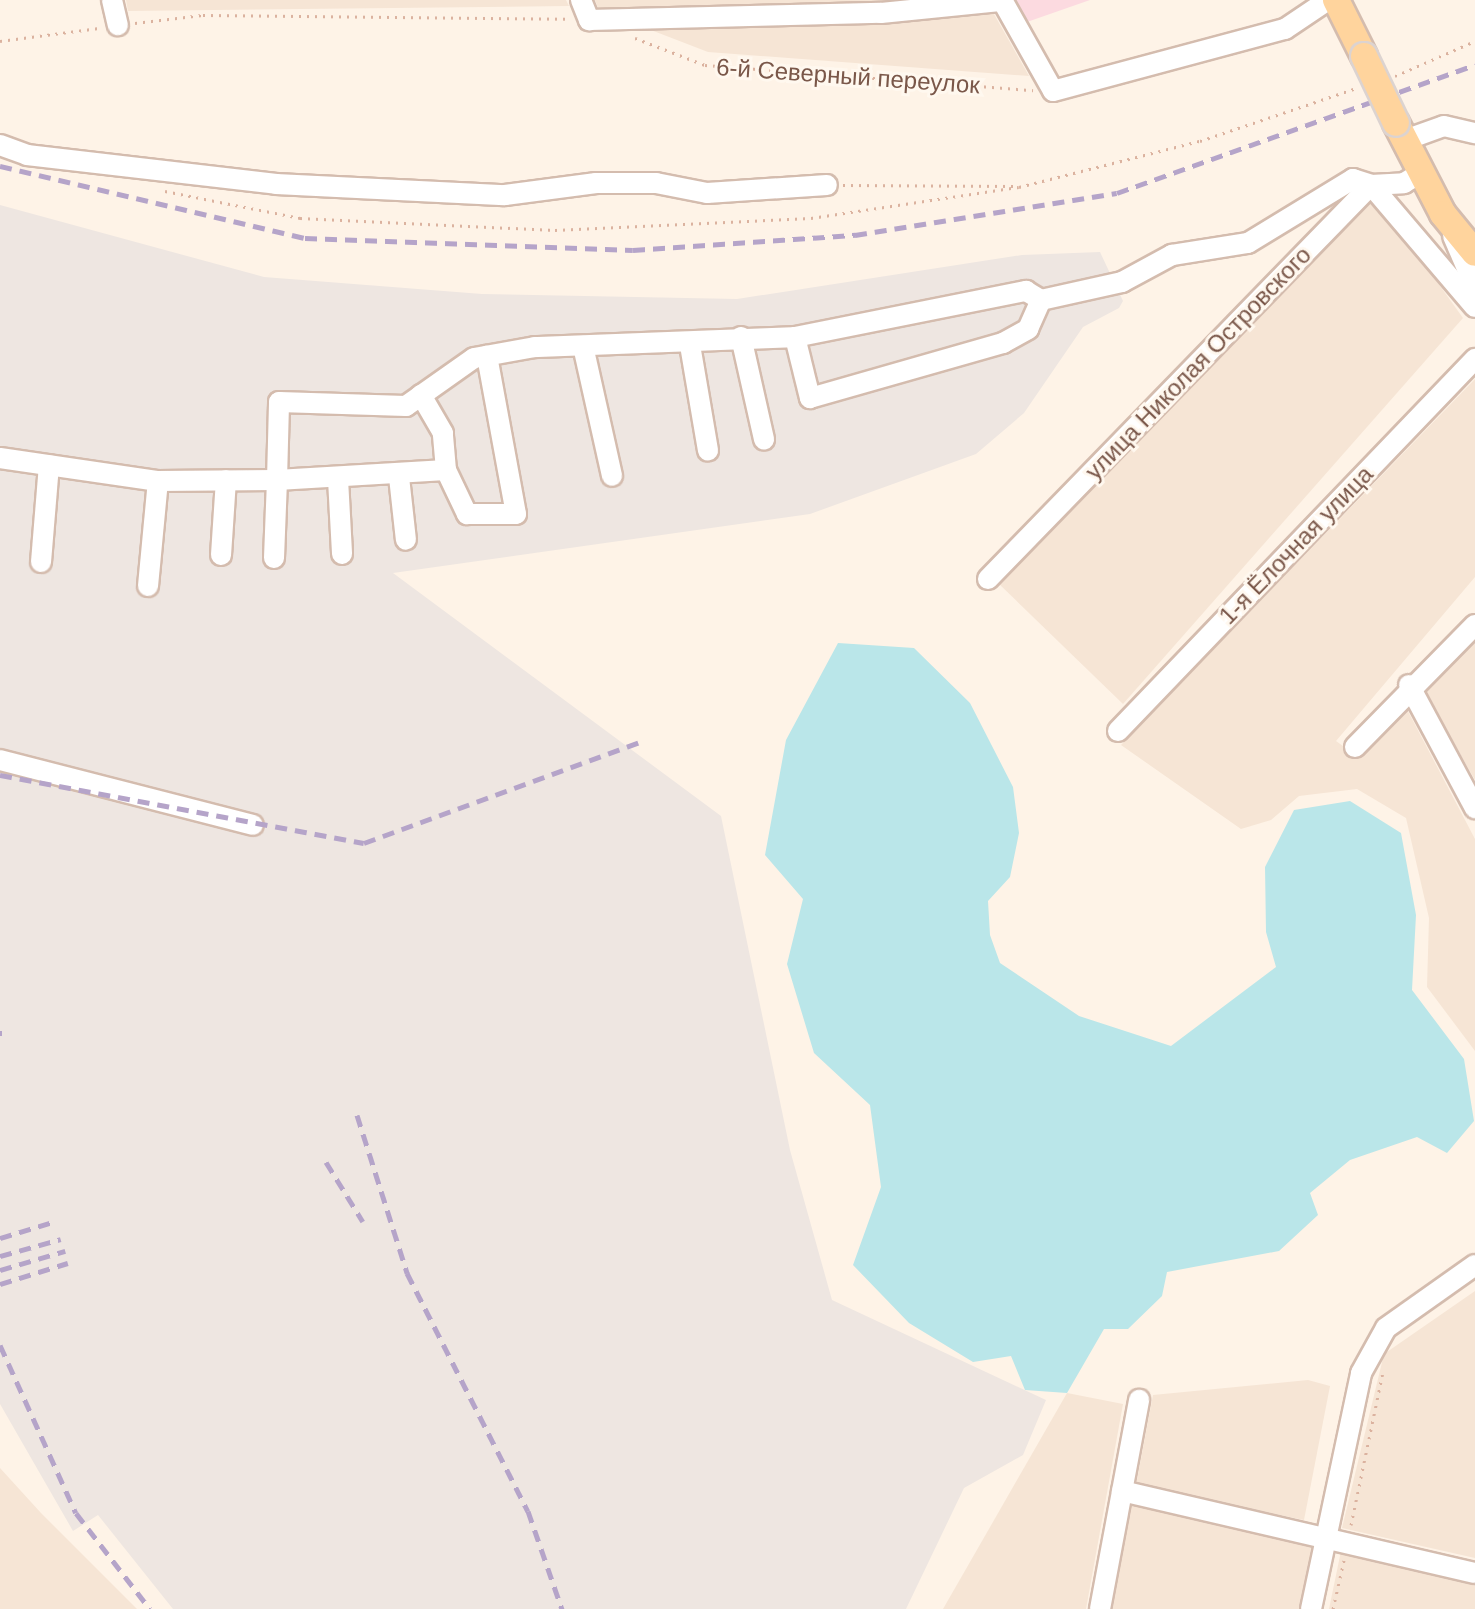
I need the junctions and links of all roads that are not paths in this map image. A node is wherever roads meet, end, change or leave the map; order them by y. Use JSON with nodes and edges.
{"nodes":[{"id":1,"x":112,"y":0,"type":"edge"},
{"id":2,"x":581,"y":0,"type":"edge"},
{"id":3,"x":1002,"y":0,"type":"edge"},
{"id":4,"x":1328,"y":0,"type":"edge"},
{"id":5,"x":1336,"y":0,"type":"edge"},
{"id":6,"x":118,"y":25,"type":"road end"},
{"id":7,"x":1400,"y":132,"type":"junction"},
{"id":8,"x":1475,"y":133,"type":"edge"},
{"id":9,"x":0,"y":145,"type":"edge"},
{"id":10,"x":1422,"y":172,"type":"junction"},
{"id":11,"x":827,"y":185,"type":"road end"},
{"id":12,"x":1371,"y":185,"type":"junction"},
{"id":13,"x":1443,"y":214,"type":"junction"},
{"id":14,"x":1475,"y":253,"type":"edge"},
{"id":15,"x":1475,"y":287,"type":"edge"},
{"id":16,"x":1041,"y":300,"type":"junction"},
{"id":17,"x":1475,"y":307,"type":"edge"},
{"id":18,"x":741,"y":337,"type":"junction"},
{"id":19,"x":795,"y":337,"type":"junction"},
{"id":20,"x":690,"y":345,"type":"junction"},
{"id":21,"x":583,"y":346,"type":"junction"},
{"id":22,"x":487,"y":356,"type":"junction"},
{"id":23,"x":1475,"y":359,"type":"edge"},
{"id":24,"x":421,"y":395,"type":"junction"},
{"id":25,"x":764,"y":439,"type":"dead end"},
{"id":26,"x":708,"y":450,"type":"dead end"},
{"id":27,"x":0,"y":458,"type":"edge"},
{"id":28,"x":49,"y":465,"type":"junction"},
{"id":29,"x":446,"y":470,"type":"junction"},
{"id":30,"x":612,"y":476,"type":"dead end"},
{"id":31,"x":399,"y":477,"type":"junction"},
{"id":32,"x":338,"y":479,"type":"junction"},
{"id":33,"x":226,"y":480,"type":"junction"},
{"id":34,"x":277,"y":480,"type":"junction"},
{"id":35,"x":158,"y":481,"type":"junction"},
{"id":36,"x":406,"y":540,"type":"dead end"},
{"id":37,"x":342,"y":554,"type":"dead end"},
{"id":38,"x":221,"y":555,"type":"dead end"},
{"id":39,"x":274,"y":558,"type":"dead end"},
{"id":40,"x":41,"y":562,"type":"dead end"},
{"id":41,"x":988,"y":579,"type":"dead end"},
{"id":42,"x":148,"y":586,"type":"dead end"},
{"id":43,"x":1475,"y":625,"type":"edge"},
{"id":44,"x":1409,"y":685,"type":"junction"},
{"id":45,"x":1118,"y":731,"type":"dead end"},
{"id":46,"x":1355,"y":747,"type":"dead end"},
{"id":47,"x":0,"y":760,"type":"edge"},
{"id":48,"x":1475,"y":808,"type":"edge"},
{"id":49,"x":253,"y":825,"type":"dead end"},
{"id":50,"x":1475,"y":1265,"type":"edge"},
{"id":51,"x":1139,"y":1400,"type":"dead end"},
{"id":52,"x":1122,"y":1491,"type":"junction"},
{"id":53,"x":1325,"y":1538,"type":"junction"},
{"id":54,"x":1475,"y":1573,"type":"edge"},
{"id":55,"x":1100,"y":1609,"type":"edge"},
{"id":56,"x":1311,"y":1609,"type":"edge"}],
"edges":[{"from":1,"to":6,"type":"street"},
{"from":2,"to":3,"type":"street"},
{"from":3,"to":4,"type":"street"},
{"from":5,"to":7,"type":"main road","bridge":true},
{"from":7,"to":8,"type":"street"},
{"from":7,"to":10,"type":"main road"},
{"from":9,"to":11,"type":"street"},
{"from":10,"to":12,"type":"street"},
{"from":10,"to":13,"type":"main road"},
{"from":12,"to":16,"type":"street"},
{"from":12,"to":17,"type":"street"},
{"from":12,"to":41,"type":"street","name":"улица Николая Островского"},
{"from":13,"to":14,"type":"main road"},
{"from":13,"to":15,"type":"street"},
{"from":16,"to":19,"type":"street"},
{"from":16,"to":19,"type":"street"},
{"from":18,"to":19,"type":"street"},
{"from":18,"to":20,"type":"street"},
{"from":18,"to":25,"type":"street"},
{"from":20,"to":21,"type":"street"},
{"from":20,"to":26,"type":"street"},
{"from":21,"to":22,"type":"street"},
{"from":21,"to":30,"type":"street"},
{"from":22,"to":24,"type":"street"},
{"from":22,"to":29,"type":"street"},
{"from":23,"to":45,"type":"street","name":"1-я Ёлочная улица"},
{"from":24,"to":29,"type":"street"},
{"from":24,"to":34,"type":"street"},
{"from":27,"to":28,"type":"street"},
{"from":28,"to":35,"type":"street"},
{"from":28,"to":40,"type":"street"},
{"from":29,"to":31,"type":"street"},
{"from":31,"to":32,"type":"street"},
{"from":31,"to":36,"type":"street"},
{"from":32,"to":34,"type":"street"},
{"from":32,"to":37,"type":"street"},
{"from":33,"to":34,"type":"street"},
{"from":33,"to":35,"type":"street"},
{"from":33,"to":38,"type":"street"},
{"from":34,"to":39,"type":"street"},
{"from":35,"to":42,"type":"street"},
{"from":43,"to":44,"type":"street"},
{"from":44,"to":46,"type":"street"},
{"from":44,"to":48,"type":"street"},
{"from":47,"to":49,"type":"street"},
{"from":50,"to":53,"type":"street"},
{"from":51,"to":52,"type":"street"},
{"from":52,"to":53,"type":"street"},
{"from":52,"to":55,"type":"street"},
{"from":53,"to":54,"type":"street"},
{"from":53,"to":56,"type":"street"}]}
